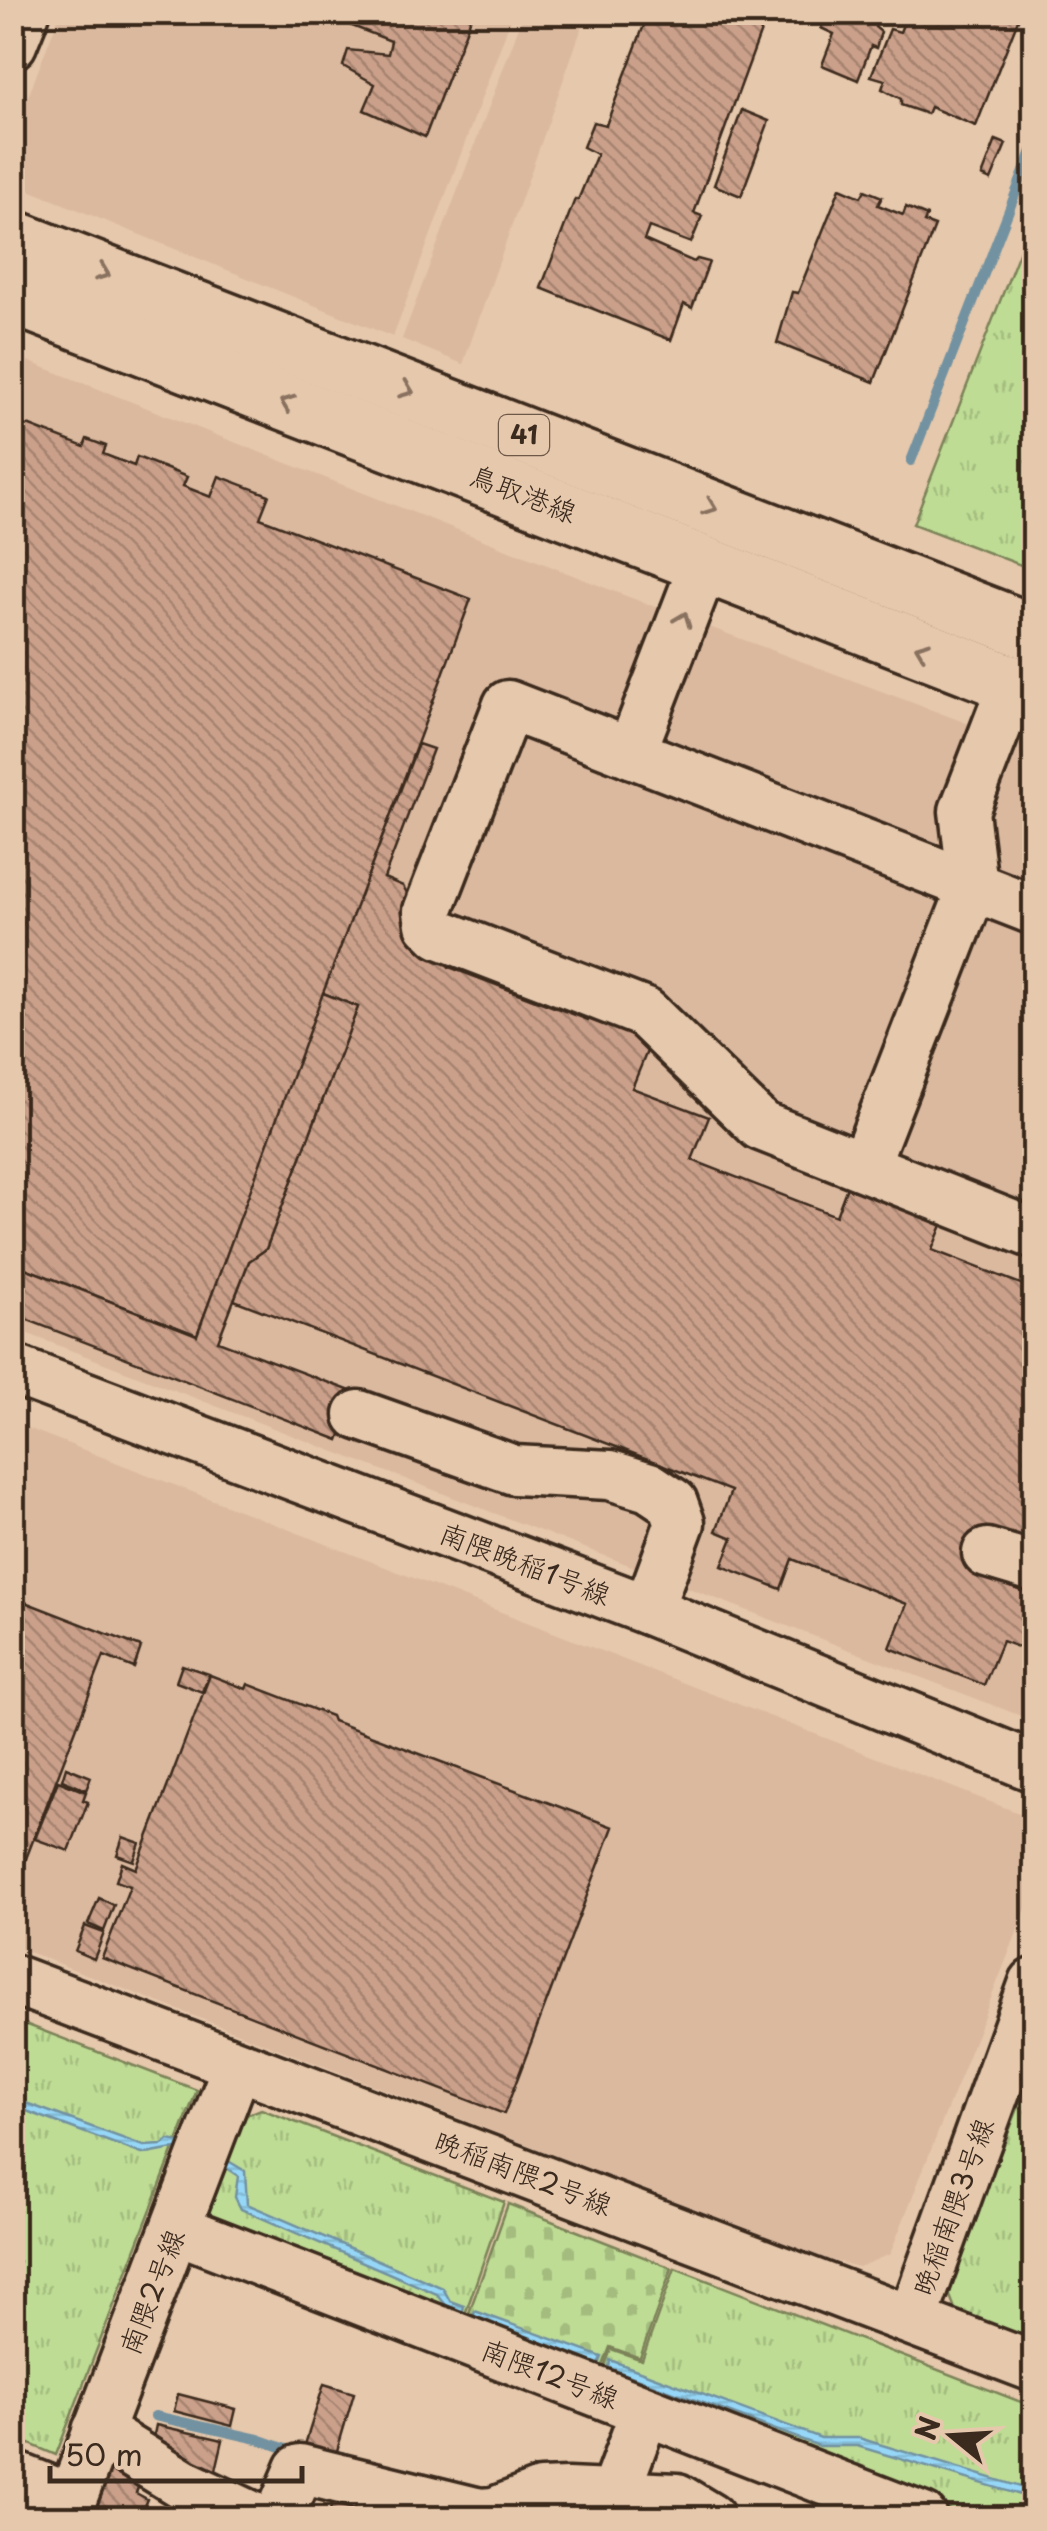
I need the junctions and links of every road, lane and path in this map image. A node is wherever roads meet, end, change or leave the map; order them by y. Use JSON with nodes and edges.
{"nodes":[{"id":1,"x":25,"y":12,"type":"edge"},
{"id":2,"x":12,"y":44,"type":"edge"},
{"id":3,"x":12,"y":238,"type":"edge"},
{"id":4,"x":12,"y":296,"type":"edge"},
{"id":5,"x":704,"y":564,"type":"junction"},
{"id":6,"x":1034,"y":633,"type":"edge"},
{"id":7,"x":1024,"y":688,"type":"edge"},
{"id":8,"x":631,"y":753,"type":"junction"},
{"id":9,"x":973,"y":886,"type":"junction"},
{"id":10,"x":1034,"y":910,"type":"edge"},
{"id":11,"x":864,"y":1166,"type":"junction"},
{"id":12,"x":1034,"y":1234,"type":"edge"},
{"id":13,"x":12,"y":1369,"type":"edge"},
{"id":14,"x":359,"y":1415,"type":"dead end"},
{"id":15,"x":648,"y":1610,"type":"junction"},
{"id":16,"x":1034,"y":1766,"type":"edge"},
{"id":17,"x":12,"y":1979,"type":"edge"},
{"id":18,"x":1034,"y":1983,"type":"edge"},
{"id":19,"x":237,"y":2066,"type":"junction"},
{"id":20,"x":177,"y":2229,"type":"junction"},
{"id":21,"x":913,"y":2318,"type":"junction"},
{"id":22,"x":1034,"y":2366,"type":"edge"},
{"id":23,"x":646,"y":2412,"type":"junction"},
{"id":24,"x":98,"y":2431,"type":"junction"},
{"id":25,"x":12,"y":2476,"type":"edge"},
{"id":26,"x":614,"y":2495,"type":"junction"},
{"id":27,"x":72,"y":2509,"type":"edge"},
{"id":28,"x":256,"y":2518,"type":"edge"},
{"id":29,"x":279,"y":2518,"type":"edge"},
{"id":30,"x":710,"y":2518,"type":"edge"},
{"id":31,"x":923,"y":2518,"type":"edge"}],
"edges":[{"from":1,"to":2,"type":"street"},
{"from":3,"to":6,"type":"main road","name":"鳥取港線","number":"41","one_way":true},
{"from":5,"to":4,"type":"main road","name":"鳥取港線","number":"41","one_way":true},
{"from":7,"to":5,"type":"main road","name":"鳥取港線","number":"41","one_way":true},
{"from":8,"to":5,"type":"street","one_way":true},
{"from":7,"to":9,"type":"street"},
{"from":8,"to":9,"type":"street"},
{"from":8,"to":11,"type":"street"},
{"from":9,"to":10,"type":"street"},
{"from":9,"to":11,"type":"street"},
{"from":11,"to":12,"type":"street"},
{"from":13,"to":15,"type":"street","name":"南隈晩稲1号線"},
{"from":14,"to":15,"type":"street"},
{"from":15,"to":16,"type":"street","name":"南隈晩稲1号線"},
{"from":17,"to":19,"type":"street","name":"晩稲南隈2号線"},
{"from":18,"to":21,"type":"street","name":"晩稲南隈3号線"},
{"from":19,"to":20,"type":"street","name":"南隈2号線"},
{"from":19,"to":21,"type":"street","name":"晩稲南隈2号線"},
{"from":20,"to":23,"type":"street","name":"南隈12号線"},
{"from":20,"to":24,"type":"street","name":"南隈2号線"},
{"from":21,"to":22,"type":"street","name":"晩稲南隈2号線"},
{"from":23,"to":26,"type":"street"},
{"from":23,"to":31,"type":"street","name":"南隈12号線"},
{"from":24,"to":27,"type":"street","name":"南隈2号線"},
{"from":24,"to":28,"type":"street"},
{"from":25,"to":27,"type":"street"},
{"from":26,"to":29,"type":"street"},
{"from":26,"to":30,"type":"street"}]}
